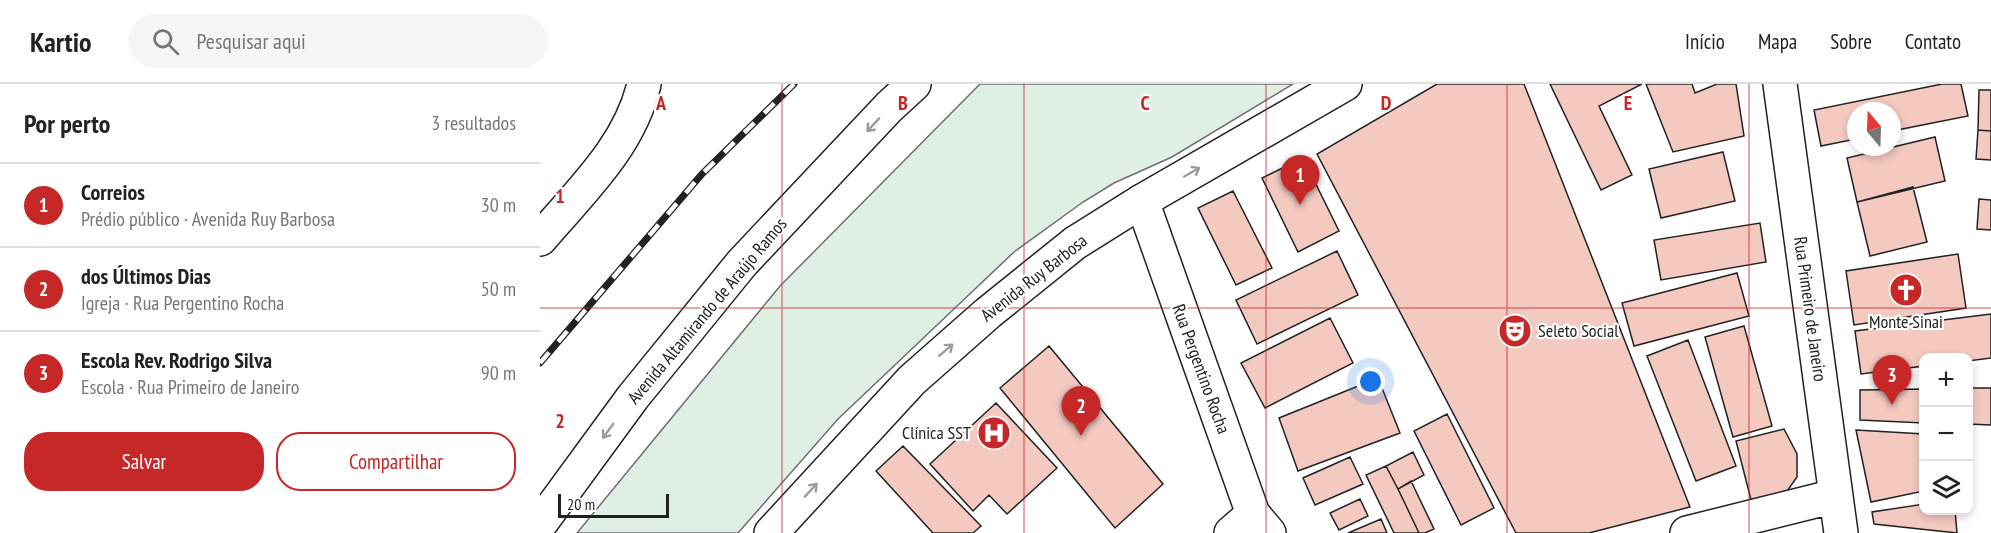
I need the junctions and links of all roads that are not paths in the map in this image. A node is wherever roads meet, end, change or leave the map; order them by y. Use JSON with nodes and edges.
{"nodes":[{"id":1,"x":644,"y":84,"type":"edge"},
{"id":2,"x":914,"y":84,"type":"edge"},
{"id":3,"x":1345,"y":84,"type":"edge"},
{"id":4,"x":1780,"y":84,"type":"edge"},
{"id":5,"x":1142,"y":201,"type":"junction"},
{"id":6,"x":540,"y":239,"type":"edge"},
{"id":7,"x":1835,"y":496,"type":"junction"},
{"id":8,"x":540,"y":524,"type":"edge"},
{"id":9,"x":1251,"y":527,"type":"edge"},
{"id":10,"x":771,"y":533,"type":"edge"},
{"id":11,"x":1687,"y":533,"type":"edge"},
{"id":12,"x":1841,"y":533,"type":"edge"}],
"edges":[{"from":1,"to":6,"type":"main road"},
{"from":2,"to":8,"type":"main road","name":"Avenida Altamirando de Araújo Ramos","one_way":true},
{"from":5,"to":3,"type":"main road","name":"Avenida Ruy Barbosa","one_way":true},
{"from":4,"to":7,"type":"main road","name":"Rua Primeiro de Janeiro"},
{"from":5,"to":9,"type":"main road","name":"Rua Pergentino Rocha"},
{"from":10,"to":5,"type":"main road","name":"Avenida Ruy Barbosa","one_way":true},
{"from":7,"to":11,"type":"main road"},
{"from":7,"to":12,"type":"main road","name":"Rua Primeiro de Janeiro"}]}
